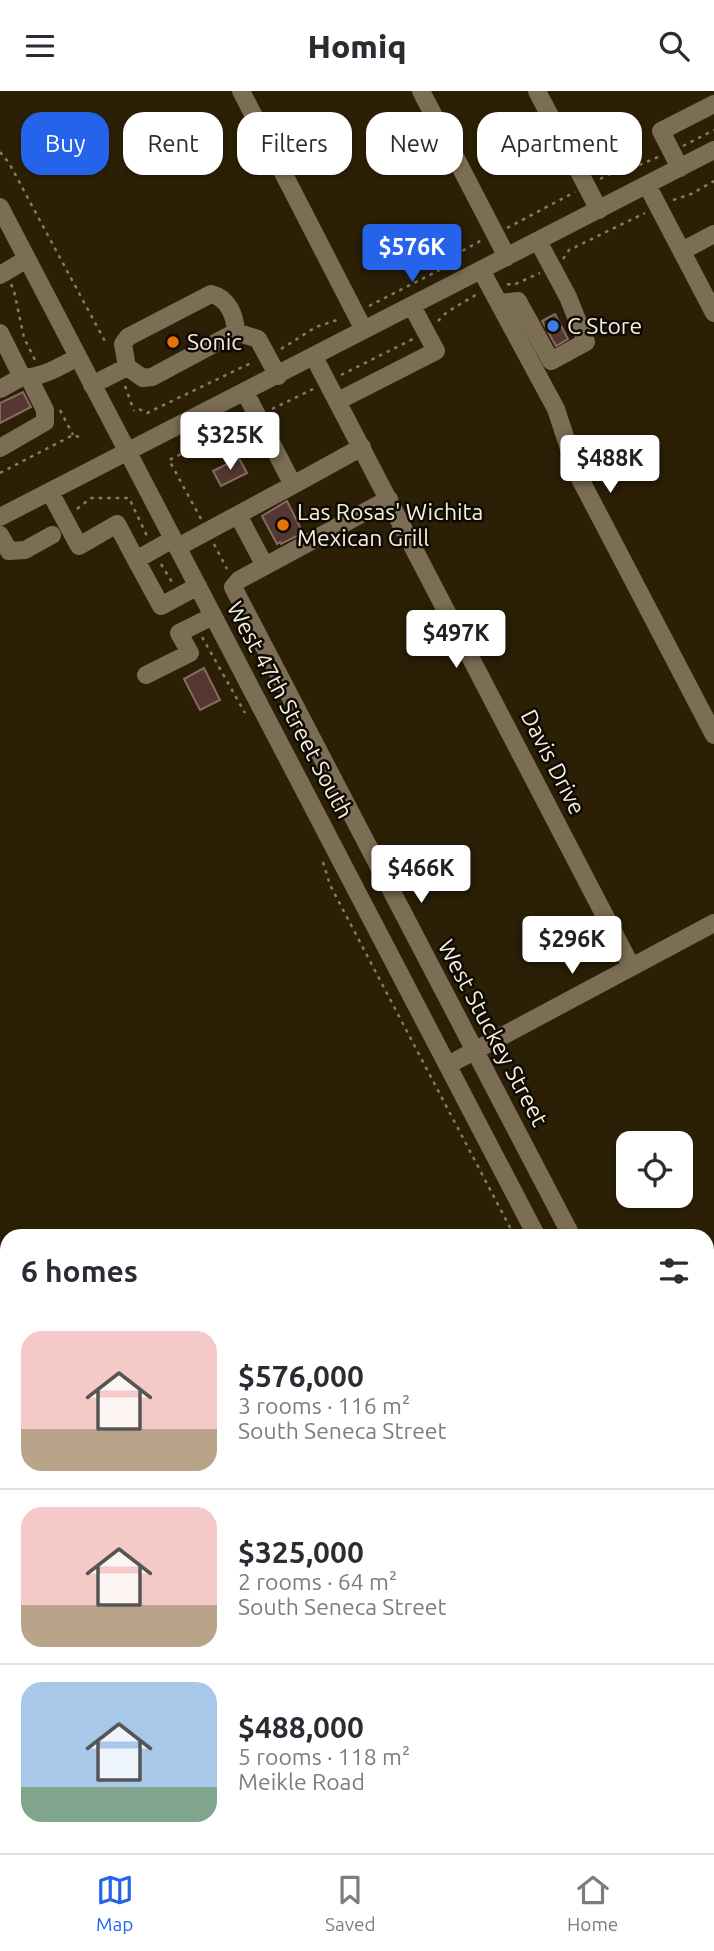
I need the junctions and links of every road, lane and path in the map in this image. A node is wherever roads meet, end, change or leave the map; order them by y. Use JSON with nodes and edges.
{"nodes":[{"id":1,"x":241,"y":91,"type":"edge"},
{"id":2,"x":421,"y":91,"type":"edge"},
{"id":3,"x":537,"y":91,"type":"edge"},
{"id":4,"x":714,"y":104,"type":"edge"},
{"id":5,"x":714,"y":130,"type":"edge"},
{"id":6,"x":714,"y":150,"type":"edge"},
{"id":7,"x":671,"y":151,"type":"junction"},
{"id":8,"x":0,"y":152,"type":"edge"},
{"id":9,"x":680,"y":168,"type":"junction"},
{"id":10,"x":714,"y":181,"type":"edge"},
{"id":11,"x":647,"y":185,"type":"junction"},
{"id":12,"x":587,"y":186,"type":"junction"},
{"id":13,"x":659,"y":206,"type":"junction"},
{"id":14,"x":0,"y":207,"type":"edge"},
{"id":15,"x":600,"y":210,"type":"junction"},
{"id":16,"x":495,"y":234,"type":"junction"},
{"id":17,"x":714,"y":234,"type":"edge"},
{"id":18,"x":538,"y":241,"type":"junction"},
{"id":19,"x":682,"y":251,"type":"junction"},
{"id":20,"x":507,"y":257,"type":"junction"},
{"id":21,"x":27,"y":259,"type":"junction"},
{"id":22,"x":552,"y":267,"type":"junction"},
{"id":23,"x":481,"y":270,"type":"junction"},
{"id":24,"x":2,"y":274,"type":"edge"},
{"id":25,"x":490,"y":286,"type":"junction"},
{"id":26,"x":499,"y":303,"type":"junction"},
{"id":27,"x":412,"y":306,"type":"junction"},
{"id":28,"x":355,"y":313,"type":"junction"},
{"id":29,"x":714,"y":313,"type":"edge"},
{"id":30,"x":364,"y":330,"type":"junction"},
{"id":31,"x":236,"y":332,"type":"junction"},
{"id":32,"x":0,"y":333,"type":"edge"},
{"id":33,"x":426,"y":333,"type":"junction"},
{"id":34,"x":108,"y":348,"type":"dead end"},
{"id":35,"x":267,"y":356,"type":"junction"},
{"id":36,"x":78,"y":357,"type":"junction"},
{"id":37,"x":314,"y":357,"type":"junction"},
{"id":38,"x":123,"y":369,"type":"junction"},
{"id":39,"x":31,"y":376,"type":"junction"},
{"id":40,"x":278,"y":376,"type":"junction"},
{"id":41,"x":328,"y":381,"type":"junction"},
{"id":42,"x":92,"y":384,"type":"junction"},
{"id":43,"x":0,"y":389,"type":"edge"},
{"id":44,"x":244,"y":392,"type":"junction"},
{"id":45,"x":338,"y":401,"type":"junction"},
{"id":46,"x":139,"y":409,"type":"dead end"},
{"id":47,"x":60,"y":411,"type":"dead end"},
{"id":48,"x":134,"y":411,"type":"dead end"},
{"id":49,"x":257,"y":417,"type":"junction"},
{"id":50,"x":73,"y":435,"type":"junction"},
{"id":51,"x":82,"y":438,"type":"dead end"},
{"id":52,"x":362,"y":447,"type":"junction"},
{"id":53,"x":0,"y":448,"type":"edge"},
{"id":54,"x":128,"y":453,"type":"junction"},
{"id":55,"x":169,"y":460,"type":"dead end"},
{"id":56,"x":0,"y":473,"type":"edge"},
{"id":57,"x":293,"y":485,"type":"junction"},
{"id":58,"x":50,"y":492,"type":"junction"},
{"id":59,"x":389,"y":499,"type":"junction"},
{"id":60,"x":238,"y":515,"type":"junction"},
{"id":61,"x":63,"y":516,"type":"junction"},
{"id":62,"x":0,"y":517,"type":"edge"},
{"id":63,"x":0,"y":535,"type":"edge"},
{"id":64,"x":52,"y":535,"type":"dead end"},
{"id":65,"x":176,"y":543,"type":"junction"},
{"id":66,"x":154,"y":550,"type":"junction"},
{"id":67,"x":136,"y":560,"type":"junction"},
{"id":68,"x":265,"y":566,"type":"junction"},
{"id":69,"x":198,"y":586,"type":"junction"},
{"id":70,"x":179,"y":596,"type":"junction"},
{"id":71,"x":213,"y":615,"type":"junction"},
{"id":72,"x":196,"y":625,"type":"junction"},
{"id":73,"x":146,"y":675,"type":"dead end"},
{"id":74,"x":246,"y":715,"type":"dead end"},
{"id":75,"x":714,"y":735,"type":"edge"},
{"id":76,"x":322,"y":857,"type":"dead end"},
{"id":77,"x":714,"y":923,"type":"edge"},
{"id":78,"x":631,"y":966,"type":"junction"},
{"id":79,"x":475,"y":1050,"type":"junction"},
{"id":80,"x":448,"y":1065,"type":"junction"},
{"id":81,"x":511,"y":1229,"type":"edge"},
{"id":82,"x":533,"y":1229,"type":"edge"},
{"id":83,"x":568,"y":1229,"type":"edge"}],
"edges":[{"from":1,"to":28,"type":"street"},
{"from":2,"to":16,"type":"street"},
{"from":3,"to":12,"type":"street"},
{"from":4,"to":7,"type":"street"},
{"from":5,"to":7,"type":"path"},
{"from":6,"to":9,"type":"street"},
{"from":7,"to":9,"type":"street"},
{"from":7,"to":12,"type":"path"},
{"from":8,"to":34,"type":"path"},
{"from":9,"to":11,"type":"street"},
{"from":10,"to":13,"type":"path"},
{"from":11,"to":13,"type":"street"},
{"from":11,"to":15,"type":"street"},
{"from":12,"to":15,"type":"street"},
{"from":12,"to":16,"type":"path"},
{"from":13,"to":19,"type":"street"},
{"from":13,"to":22,"type":"path"},
{"from":14,"to":21,"type":"street","name":"West 47th Street South"},
{"from":15,"to":18,"type":"street"},
{"from":16,"to":20,"type":"street"},
{"from":16,"to":28,"type":"path"},
{"from":17,"to":19,"type":"street"},
{"from":18,"to":20,"type":"street"},
{"from":18,"to":22,"type":"street"},
{"from":19,"to":29,"type":"street"},
{"from":20,"to":23,"type":"street"},
{"from":21,"to":24,"type":"street"},
{"from":21,"to":36,"type":"street","name":"West 47th Street South"},
{"from":22,"to":25,"type":"path"},
{"from":22,"to":26,"type":"street"},
{"from":23,"to":25,"type":"street"},
{"from":23,"to":27,"type":"street"},
{"from":24,"to":39,"type":"path"},
{"from":25,"to":26,"type":"street"},
{"from":25,"to":33,"type":"path"},
{"from":26,"to":75,"type":"street"},
{"from":27,"to":30,"type":"street"},
{"from":27,"to":33,"type":"street"},
{"from":28,"to":30,"type":"street"},
{"from":28,"to":35,"type":"path"},
{"from":30,"to":37,"type":"street"},
{"from":31,"to":35,"type":"street"},
{"from":31,"to":38,"type":"street"},
{"from":31,"to":38,"type":"street"},
{"from":32,"to":39,"type":"street"},
{"from":33,"to":41,"type":"path"},
{"from":33,"to":45,"type":"street"},
{"from":35,"to":40,"type":"street"},
{"from":35,"to":46,"type":"path"},
{"from":36,"to":39,"type":"street"},
{"from":36,"to":42,"type":"street","name":"West 47th Street South"},
{"from":37,"to":40,"type":"street"},
{"from":37,"to":41,"type":"street","name":"Davis Drive"},
{"from":38,"to":42,"type":"street"},
{"from":38,"to":48,"type":"path"},
{"from":39,"to":43,"type":"street"},
{"from":39,"to":53,"type":"street"},
{"from":40,"to":44,"type":"street"},
{"from":41,"to":45,"type":"street","name":"Davis Drive"},
{"from":41,"to":49,"type":"path"},
{"from":42,"to":54,"type":"street","name":"West 47th Street South"},
{"from":44,"to":49,"type":"street"},
{"from":44,"to":54,"type":"street"},
{"from":45,"to":52,"type":"street","name":"Davis Drive"},
{"from":47,"to":50,"type":"path"},
{"from":49,"to":55,"type":"path"},
{"from":49,"to":57,"type":"street"},
{"from":50,"to":51,"type":"path"},
{"from":50,"to":56,"type":"path"},
{"from":52,"to":57,"type":"street"},
{"from":52,"to":59,"type":"street","name":"Davis Drive"},
{"from":54,"to":58,"type":"street"},
{"from":54,"to":65,"type":"street","name":"West 47th Street South"},
{"from":57,"to":60,"type":"street"},
{"from":58,"to":61,"type":"street"},
{"from":58,"to":62,"type":"street"},
{"from":59,"to":68,"type":"street"},
{"from":59,"to":78,"type":"street","name":"Davis Drive"},
{"from":60,"to":65,"type":"street"},
{"from":60,"to":68,"type":"street"},
{"from":61,"to":66,"type":"path"},
{"from":61,"to":67,"type":"street"},
{"from":63,"to":64,"type":"street"},
{"from":65,"to":66,"type":"street"},
{"from":65,"to":69,"type":"street","name":"West 47th Street South"},
{"from":66,"to":67,"type":"street"},
{"from":66,"to":70,"type":"path"},
{"from":67,"to":70,"type":"street"},
{"from":68,"to":79,"type":"street","name":"West Stuckey Street"},
{"from":69,"to":70,"type":"street"},
{"from":69,"to":71,"type":"street","name":"West 47th Street South"},
{"from":71,"to":72,"type":"street"},
{"from":71,"to":80,"type":"street","name":"West 47th Street South"},
{"from":72,"to":73,"type":"street"},
{"from":72,"to":74,"type":"path"},
{"from":76,"to":81,"type":"path"},
{"from":77,"to":78,"type":"street"},
{"from":78,"to":79,"type":"street"},
{"from":79,"to":80,"type":"street"},
{"from":79,"to":83,"type":"street","name":"West Stuckey Street"},
{"from":80,"to":82,"type":"street","name":"West 47th Street South"}]}
